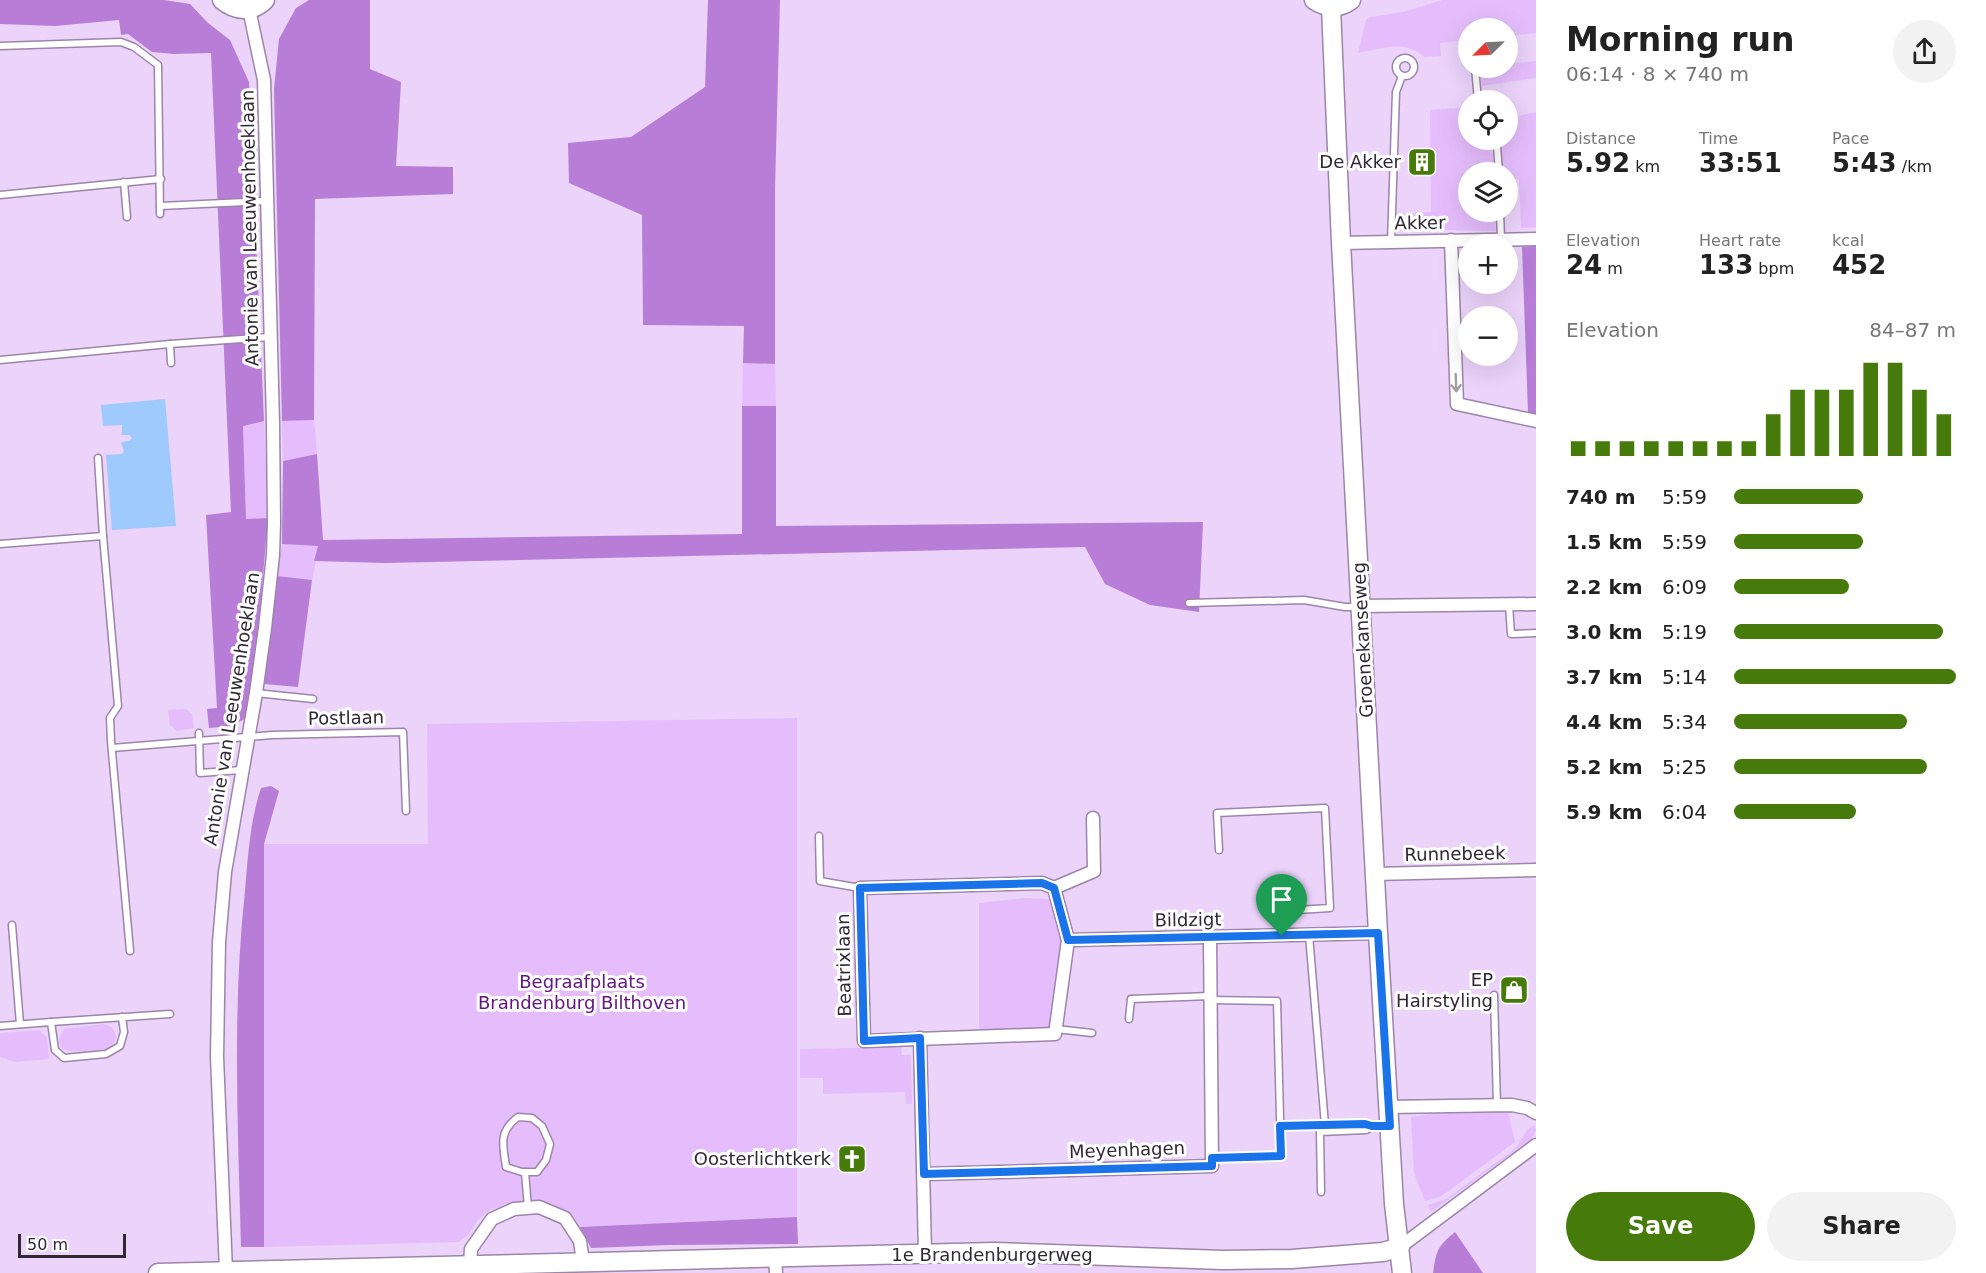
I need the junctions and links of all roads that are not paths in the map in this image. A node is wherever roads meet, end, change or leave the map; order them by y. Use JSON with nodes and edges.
{"nodes":[{"id":1,"x":222,"y":0,"type":"edge"},
{"id":2,"x":1314,"y":0,"type":"edge"},
{"id":3,"x":1351,"y":0,"type":"edge"},
{"id":4,"x":257,"y":5,"type":"edge"},
{"id":5,"x":1331,"y":7,"type":"junction"},
{"id":6,"x":0,"y":46,"type":"edge"},
{"id":7,"x":1402,"y":75,"type":"dead end"},
{"id":8,"x":161,"y":179,"type":"junction"},
{"id":9,"x":124,"y":182,"type":"junction"},
{"id":10,"x":0,"y":195,"type":"edge"},
{"id":11,"x":266,"y":201,"type":"junction"},
{"id":12,"x":160,"y":206,"type":"junction"},
{"id":13,"x":160,"y":214,"type":"dead end"},
{"id":14,"x":126,"y":217,"type":"dead end"},
{"id":15,"x":1518,"y":239,"type":"edge"},
{"id":16,"x":1536,"y":239,"type":"edge"},
{"id":17,"x":1450,"y":240,"type":"junction"},
{"id":18,"x":1458,"y":240,"type":"edge"},
{"id":19,"x":1390,"y":242,"type":"junction"},
{"id":20,"x":1341,"y":243,"type":"junction"},
{"id":21,"x":270,"y":337,"type":"junction"},
{"id":22,"x":170,"y":344,"type":"junction"},
{"id":23,"x":0,"y":360,"type":"edge"},
{"id":24,"x":171,"y":363,"type":"dead end"},
{"id":25,"x":1536,"y":421,"type":"edge"},
{"id":26,"x":98,"y":458,"type":"dead end"},
{"id":27,"x":103,"y":536,"type":"junction"},
{"id":28,"x":0,"y":544,"type":"edge"},
{"id":29,"x":1189,"y":603,"type":"dead end"},
{"id":30,"x":1536,"y":604,"type":"edge"},
{"id":31,"x":1509,"y":605,"type":"junction"},
{"id":32,"x":1361,"y":606,"type":"junction"},
{"id":33,"x":1536,"y":633,"type":"edge"},
{"id":34,"x":256,"y":693,"type":"junction"},
{"id":35,"x":313,"y":699,"type":"dead end"},
{"id":36,"x":199,"y":733,"type":"dead end"},
{"id":37,"x":247,"y":738,"type":"junction"},
{"id":38,"x":200,"y":741,"type":"junction"},
{"id":39,"x":112,"y":748,"type":"junction"},
{"id":40,"x":241,"y":770,"type":"junction"},
{"id":41,"x":406,"y":811,"type":"dead end"},
{"id":42,"x":1093,"y":818,"type":"dead end"},
{"id":43,"x":819,"y":836,"type":"dead end"},
{"id":44,"x":1219,"y":850,"type":"dead end"},
{"id":45,"x":1536,"y":870,"type":"edge"},
{"id":46,"x":1375,"y":874,"type":"junction"},
{"id":47,"x":860,"y":888,"type":"junction"},
{"id":48,"x":1054,"y":888,"type":"junction"},
{"id":49,"x":12,"y":925,"type":"dead end"},
{"id":50,"x":1378,"y":933,"type":"junction"},
{"id":51,"x":1309,"y":935,"type":"junction"},
{"id":52,"x":1282,"y":936,"type":"junction"},
{"id":53,"x":1210,"y":938,"type":"junction"},
{"id":54,"x":1068,"y":940,"type":"junction"},
{"id":55,"x":130,"y":951,"type":"dead end"},
{"id":56,"x":1494,"y":995,"type":"dead end"},
{"id":57,"x":1210,"y":998,"type":"junction"},
{"id":58,"x":170,"y":1014,"type":"dead end"},
{"id":59,"x":122,"y":1017,"type":"junction"},
{"id":60,"x":1129,"y":1019,"type":"dead end"},
{"id":61,"x":51,"y":1023,"type":"junction"},
{"id":62,"x":20,"y":1024,"type":"junction"},
{"id":63,"x":0,"y":1026,"type":"edge"},
{"id":64,"x":1055,"y":1029,"type":"junction"},
{"id":65,"x":1092,"y":1033,"type":"dead end"},
{"id":66,"x":920,"y":1038,"type":"junction"},
{"id":67,"x":1497,"y":1105,"type":"junction"},
{"id":68,"x":1536,"y":1113,"type":"edge"},
{"id":69,"x":1383,"y":1120,"type":"junction"},
{"id":70,"x":1325,"y":1125,"type":"junction"},
{"id":71,"x":1280,"y":1126,"type":"junction"},
{"id":72,"x":1536,"y":1145,"type":"edge"},
{"id":73,"x":1212,"y":1158,"type":"junction"},
{"id":74,"x":525,"y":1172,"type":"junction"},
{"id":75,"x":924,"y":1174,"type":"junction"},
{"id":76,"x":1321,"y":1192,"type":"dead end"},
{"id":77,"x":528,"y":1208,"type":"junction"},
{"id":78,"x":1400,"y":1247,"type":"junction"},
{"id":79,"x":925,"y":1254,"type":"junction"},
{"id":80,"x":583,"y":1262,"type":"junction"},
{"id":81,"x":470,"y":1264,"type":"junction"},
{"id":82,"x":776,"y":1265,"type":"edge"},
{"id":83,"x":226,"y":1271,"type":"junction"},
{"id":84,"x":271,"y":1271,"type":"edge"},
{"id":85,"x":158,"y":1273,"type":"edge"},
{"id":86,"x":1402,"y":1273,"type":"edge"}],
"edges":[{"from":1,"to":4,"type":"main road"},
{"from":2,"to":5,"type":"main road"},
{"from":3,"to":5,"type":"main road"},
{"from":4,"to":11,"type":"street","name":"Antonie van Leeuwenhoeklaan"},
{"from":5,"to":20,"type":"main road","name":"Groenekanseweg"},
{"from":6,"to":8,"type":"lane"},
{"from":7,"to":19,"type":"lane"},
{"from":8,"to":9,"type":"lane"},
{"from":8,"to":12,"type":"lane"},
{"from":9,"to":10,"type":"lane"},
{"from":9,"to":14,"type":"lane"},
{"from":11,"to":12,"type":"lane"},
{"from":11,"to":21,"type":"street","name":"Antonie van Leeuwenhoeklaan"},
{"from":12,"to":13,"type":"lane"},
{"from":15,"to":16,"type":"street","name":"Akker"},
{"from":17,"to":18,"type":"street","name":"Akker"},
{"from":17,"to":19,"type":"street","name":"Akker"},
{"from":17,"to":25,"type":"street","one_way":true},
{"from":19,"to":20,"type":"street","name":"Akker"},
{"from":20,"to":32,"type":"main road","name":"Groenekanseweg"},
{"from":21,"to":22,"type":"lane"},
{"from":21,"to":34,"type":"street","name":"Antonie van Leeuwenhoeklaan"},
{"from":22,"to":23,"type":"lane"},
{"from":22,"to":24,"type":"lane"},
{"from":26,"to":27,"type":"lane"},
{"from":27,"to":28,"type":"lane"},
{"from":27,"to":39,"type":"lane"},
{"from":29,"to":32,"type":"lane"},
{"from":30,"to":31,"type":"street"},
{"from":31,"to":32,"type":"street"},
{"from":31,"to":33,"type":"lane"},
{"from":32,"to":46,"type":"main road","name":"Groenekanseweg"},
{"from":34,"to":35,"type":"lane"},
{"from":34,"to":37,"type":"street","name":"Antonie van Leeuwenhoeklaan"},
{"from":36,"to":38,"type":"lane"},
{"from":37,"to":38,"type":"lane"},
{"from":37,"to":40,"type":"street","name":"Antonie van Leeuwenhoeklaan"},
{"from":37,"to":41,"type":"lane","name":"Postlaan"},
{"from":38,"to":39,"type":"lane"},
{"from":38,"to":40,"type":"lane"},
{"from":39,"to":55,"type":"lane"},
{"from":40,"to":83,"type":"street","name":"Antonie van Leeuwenhoeklaan"},
{"from":42,"to":48,"type":"street"},
{"from":43,"to":47,"type":"lane"},
{"from":44,"to":52,"type":"lane"},
{"from":45,"to":46,"type":"street","name":"Runnebeek"},
{"from":46,"to":50,"type":"main road","name":"Groenekanseweg"},
{"from":47,"to":48,"type":"street","name":"Beatrixlaan"},
{"from":47,"to":66,"type":"street","name":"Beatrixlaan"},
{"from":48,"to":54,"type":"street"},
{"from":49,"to":62,"type":"lane"},
{"from":50,"to":51,"type":"street","name":"Bildzigt"},
{"from":50,"to":69,"type":"main road","name":"Groenekanseweg"},
{"from":51,"to":52,"type":"street","name":"Bildzigt"},
{"from":51,"to":70,"type":"lane"},
{"from":52,"to":53,"type":"street","name":"Bildzigt"},
{"from":53,"to":54,"type":"street","name":"Bildzigt"},
{"from":53,"to":57,"type":"street","name":"Meyenhagen"},
{"from":54,"to":64,"type":"street"},
{"from":56,"to":67,"type":"lane"},
{"from":57,"to":60,"type":"lane"},
{"from":57,"to":71,"type":"lane"},
{"from":57,"to":73,"type":"street","name":"Meyenhagen"},
{"from":58,"to":59,"type":"lane"},
{"from":59,"to":61,"type":"lane"},
{"from":59,"to":61,"type":"lane"},
{"from":61,"to":62,"type":"lane"},
{"from":62,"to":63,"type":"lane"},
{"from":64,"to":65,"type":"lane"},
{"from":64,"to":66,"type":"street","name":"Beatrixlaan"},
{"from":66,"to":75,"type":"street"},
{"from":67,"to":68,"type":"street"},
{"from":67,"to":69,"type":"street"},
{"from":69,"to":70,"type":"lane"},
{"from":69,"to":76,"type":"lane"},
{"from":69,"to":78,"type":"main road","name":"Groenekanseweg"},
{"from":70,"to":71,"type":"lane"},
{"from":71,"to":73,"type":"lane"},
{"from":72,"to":78,"type":"street"},
{"from":73,"to":75,"type":"street","name":"Meyenhagen"},
{"from":74,"to":74,"type":"lane"},
{"from":74,"to":77,"type":"lane"},
{"from":75,"to":79,"type":"street"},
{"from":77,"to":80,"type":"street"},
{"from":77,"to":81,"type":"street"},
{"from":78,"to":79,"type":"main road","name":"1e Brandenburgerweg"},
{"from":78,"to":86,"type":"main road","name":"Groenekanseweg"},
{"from":79,"to":82,"type":"main road","name":"1e Brandenburgerweg"},
{"from":80,"to":81,"type":"main road","name":"1e Brandenburgerweg"},
{"from":80,"to":82,"type":"main road","name":"1e Brandenburgerweg"},
{"from":81,"to":84,"type":"main road","name":"1e Brandenburgerweg"},
{"from":83,"to":84,"type":"main road","name":"1e Brandenburgerweg"},
{"from":83,"to":85,"type":"main road","name":"1e Brandenburgerweg"}]}
